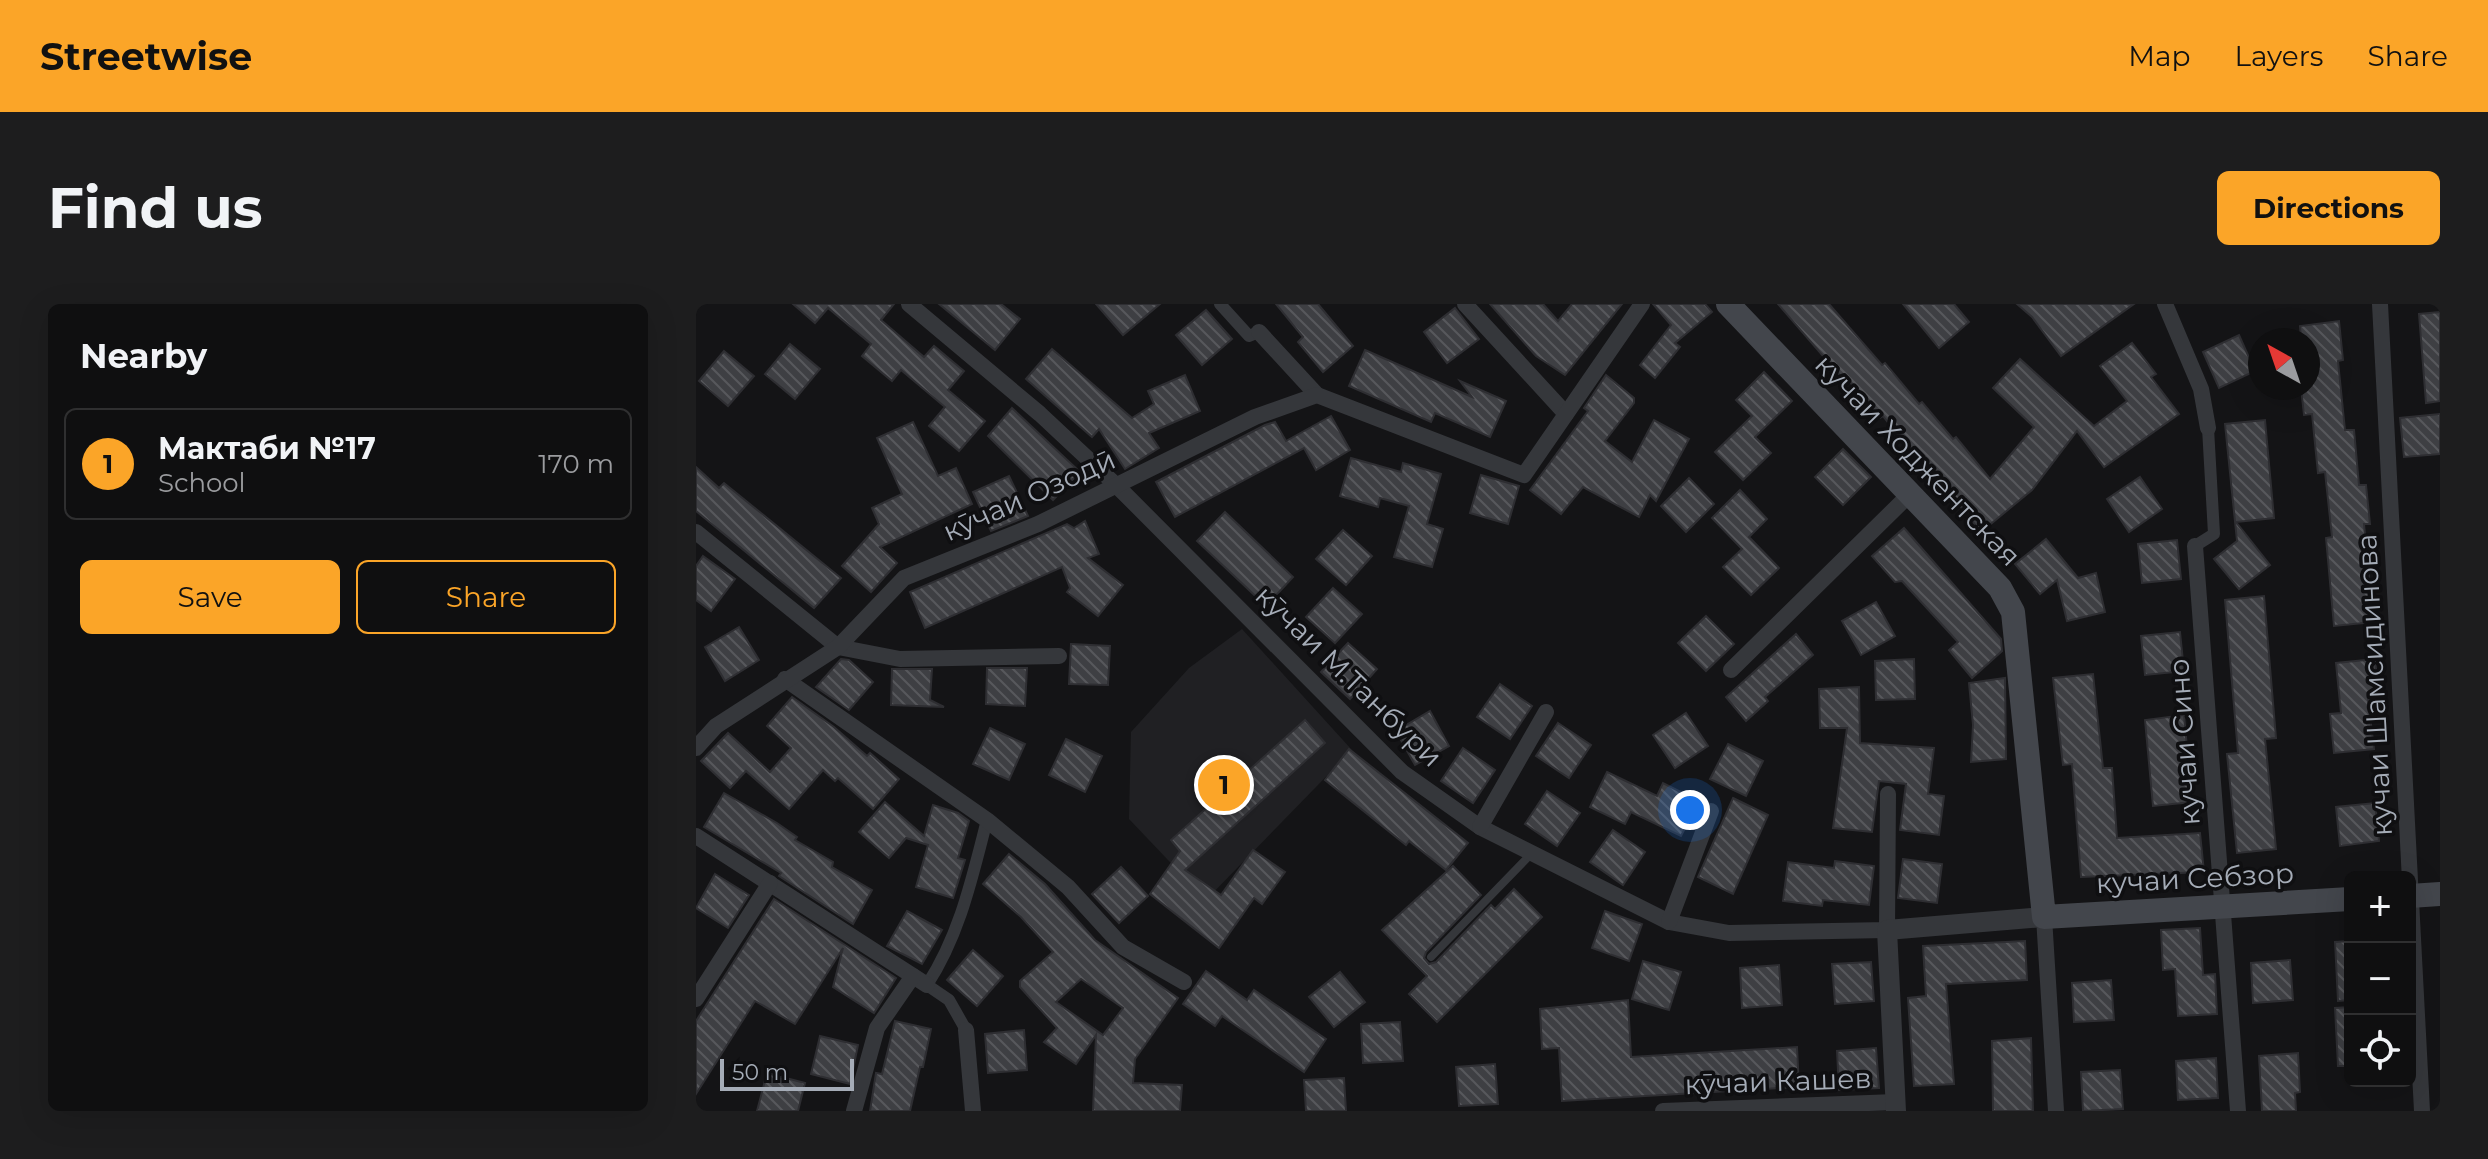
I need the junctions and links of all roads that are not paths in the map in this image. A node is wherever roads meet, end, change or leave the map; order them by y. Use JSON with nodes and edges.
{"nodes":[{"id":1,"x":909,"y":304,"type":"edge"},
{"id":2,"x":1220,"y":304,"type":"edge"},
{"id":3,"x":1465,"y":304,"type":"edge"},
{"id":4,"x":1642,"y":304,"type":"edge"},
{"id":5,"x":1728,"y":304,"type":"edge"},
{"id":6,"x":2165,"y":304,"type":"edge"},
{"id":7,"x":2380,"y":304,"type":"edge"},
{"id":8,"x":1259,"y":332,"type":"joint"},
{"id":9,"x":1317,"y":395,"type":"junction"},
{"id":10,"x":1566,"y":414,"type":"junction"},
{"id":11,"x":2208,"y":428,"type":"joint"},
{"id":12,"x":1117,"y":486,"type":"junction"},
{"id":13,"x":1910,"y":494,"type":"junction"},
{"id":14,"x":696,"y":532,"type":"edge"},
{"id":15,"x":2195,"y":546,"type":"joint"},
{"id":16,"x":838,"y":647,"type":"junction"},
{"id":17,"x":1059,"y":656,"type":"dead end"},
{"id":18,"x":1731,"y":670,"type":"dead end"},
{"id":19,"x":785,"y":679,"type":"junction"},
{"id":20,"x":1546,"y":712,"type":"dead end"},
{"id":21,"x":696,"y":748,"type":"edge"},
{"id":22,"x":1888,"y":794,"type":"dead end"},
{"id":23,"x":1711,"y":811,"type":"dead end"},
{"id":24,"x":987,"y":820,"type":"junction"},
{"id":25,"x":1480,"y":827,"type":"junction"},
{"id":26,"x":696,"y":836,"type":"edge"},
{"id":27,"x":1533,"y":853,"type":"junction"},
{"id":28,"x":2410,"y":871,"type":"edge"},
{"id":29,"x":770,"y":883,"type":"junction"},
{"id":30,"x":2440,"y":894,"type":"edge"},
{"id":31,"x":2416,"y":896,"type":"edge"},
{"id":32,"x":2344,"y":899,"type":"edge"},
{"id":33,"x":2222,"y":907,"type":"junction"},
{"id":34,"x":2044,"y":917,"type":"junction"},
{"id":35,"x":1669,"y":922,"type":"junction"},
{"id":36,"x":1887,"y":930,"type":"junction"},
{"id":37,"x":2413,"y":943,"type":"edge"},
{"id":38,"x":1431,"y":957,"type":"dead end"},
{"id":39,"x":920,"y":980,"type":"junction"},
{"id":40,"x":1184,"y":982,"type":"dead end"},
{"id":41,"x":696,"y":999,"type":"edge"},
{"id":42,"x":966,"y":1030,"type":"joint"},
{"id":43,"x":1895,"y":1107,"type":"edge"},
{"id":44,"x":1702,"y":1110,"type":"edge"},
{"id":45,"x":854,"y":1111,"type":"edge"},
{"id":46,"x":973,"y":1111,"type":"edge"},
{"id":47,"x":1663,"y":1111,"type":"edge"},
{"id":48,"x":2056,"y":1111,"type":"edge"},
{"id":49,"x":2238,"y":1111,"type":"edge"},
{"id":50,"x":2422,"y":1111,"type":"edge"}],
"edges":[{"from":1,"to":12,"type":"street","name":"кӯчаи М.Танбури"},
{"from":2,"to":8,"type":"street"},
{"from":3,"to":10,"type":"street"},
{"from":4,"to":10,"type":"street"},
{"from":5,"to":13,"type":"main road","name":"кучаи Ходжентская"},
{"from":6,"to":11,"type":"street"},
{"from":7,"to":28,"type":"street","name":"кучаи Шамсидинова"},
{"from":8,"to":9,"type":"street"},
{"from":9,"to":10,"type":"street"},
{"from":9,"to":12,"type":"street","name":"кӯчаи Озодӣ"},
{"from":11,"to":15,"type":"street","name":"кучаи Сино"},
{"from":12,"to":16,"type":"street","name":"кӯчаи Озодӣ"},
{"from":12,"to":25,"type":"street","name":"кӯчаи М.Танбури"},
{"from":13,"to":18,"type":"street"},
{"from":13,"to":34,"type":"main road","name":"кучаи Ходжентская"},
{"from":14,"to":16,"type":"street"},
{"from":15,"to":33,"type":"street","name":"кучаи Сино"},
{"from":16,"to":17,"type":"street"},
{"from":16,"to":19,"type":"street","name":"кӯчаи Озодӣ"},
{"from":19,"to":21,"type":"street","name":"кӯчаи Озодӣ"},
{"from":19,"to":24,"type":"street"},
{"from":20,"to":25,"type":"street"},
{"from":22,"to":36,"type":"street"},
{"from":23,"to":35,"type":"street"},
{"from":24,"to":39,"type":"street"},
{"from":24,"to":40,"type":"street"},
{"from":25,"to":27,"type":"street","name":"кӯчаи М.Танбури"},
{"from":26,"to":29,"type":"street"},
{"from":27,"to":35,"type":"street","name":"кӯчаи М.Танбури"},
{"from":27,"to":38,"type":"lane"},
{"from":29,"to":39,"type":"street"},
{"from":29,"to":41,"type":"street"},
{"from":30,"to":31,"type":"main road"},
{"from":32,"to":33,"type":"main road","name":"кучаи Себзор"},
{"from":33,"to":34,"type":"main road","name":"кучаи Себзор"},
{"from":33,"to":49,"type":"street","name":"кучаи Сино"},
{"from":34,"to":36,"type":"street","name":"кӯчаи М.Танбури"},
{"from":34,"to":48,"type":"street"},
{"from":35,"to":36,"type":"street","name":"кӯчаи М.Танбури"},
{"from":36,"to":43,"type":"street"},
{"from":37,"to":50,"type":"street","name":"кучаи Шамсидинова"},
{"from":39,"to":42,"type":"street"},
{"from":39,"to":45,"type":"street"},
{"from":42,"to":46,"type":"street"},
{"from":43,"to":44,"type":"street","name":"кӯчаи Кашев"},
{"from":44,"to":47,"type":"street","name":"кӯчаи Кашев"}]}
